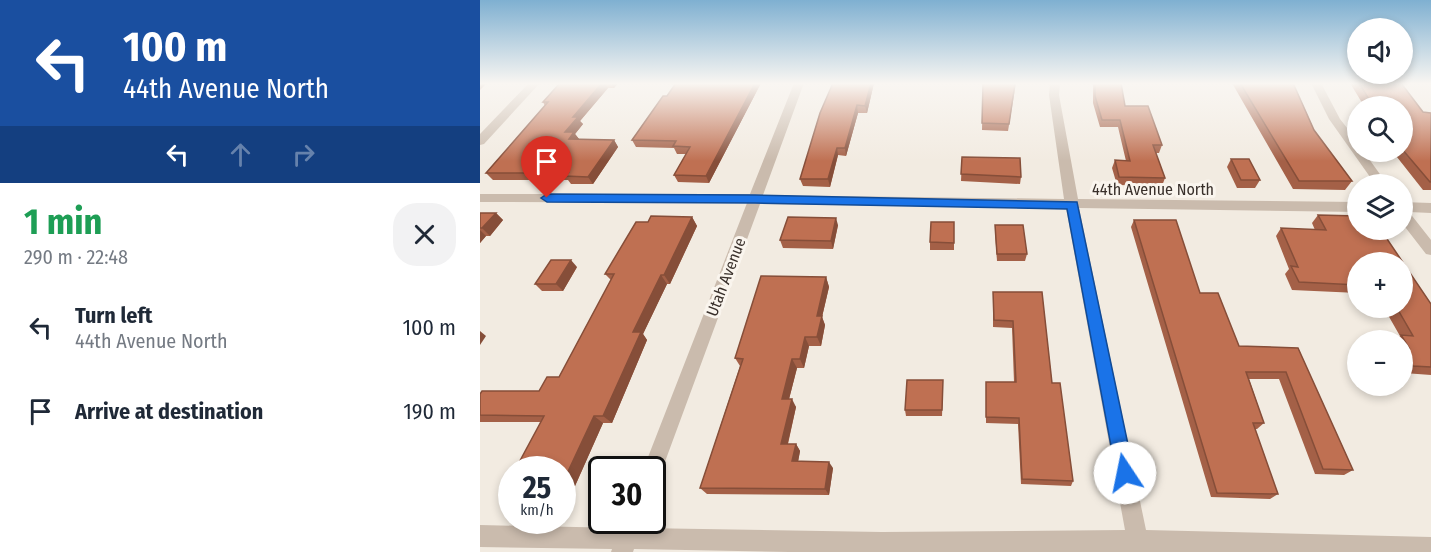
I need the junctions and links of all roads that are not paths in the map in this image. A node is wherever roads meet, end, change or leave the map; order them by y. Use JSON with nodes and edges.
{"nodes":[{"id":1,"x":511,"y":109,"type":"edge"},
{"id":2,"x":789,"y":109,"type":"edge"},
{"id":3,"x":1056,"y":109,"type":"edge"},
{"id":4,"x":1330,"y":109,"type":"edge"},
{"id":5,"x":480,"y":141,"type":"edge"},
{"id":6,"x":1374,"y":174,"type":"edge"},
{"id":7,"x":480,"y":198,"type":"edge"},
{"id":8,"x":755,"y":199,"type":"junction"},
{"id":9,"x":1072,"y":205,"type":"junction"},
{"id":10,"x":1347,"y":207,"type":"edge"},
{"id":11,"x":1413,"y":207,"type":"edge"},
{"id":12,"x":1431,"y":208,"type":"edge"},
{"id":13,"x":1413,"y":227,"type":"edge"},
{"id":14,"x":1431,"y":250,"type":"edge"},
{"id":15,"x":658,"y":456,"type":"edge"},
{"id":16,"x":480,"y":536,"type":"edge"},
{"id":17,"x":627,"y":537,"type":"edge"},
{"id":18,"x":1139,"y":546,"type":"edge"},
{"id":19,"x":1431,"y":548,"type":"edge"}],
"edges":[{"from":1,"to":5,"type":"street"},
{"from":2,"to":8,"type":"street","name":"Utah Avenue"},
{"from":3,"to":9,"type":"street"},
{"from":4,"to":6,"type":"street"},
{"from":7,"to":8,"type":"street","name":"44th Avenue North"},
{"from":8,"to":9,"type":"street","name":"44th Avenue North"},
{"from":8,"to":15,"type":"street","name":"Utah Avenue"},
{"from":9,"to":10,"type":"street","name":"44th Avenue North"},
{"from":9,"to":18,"type":"street"},
{"from":11,"to":12,"type":"street"},
{"from":13,"to":14,"type":"street"},
{"from":16,"to":17,"type":"street"},
{"from":17,"to":18,"type":"street"},
{"from":18,"to":19,"type":"street"}]}
